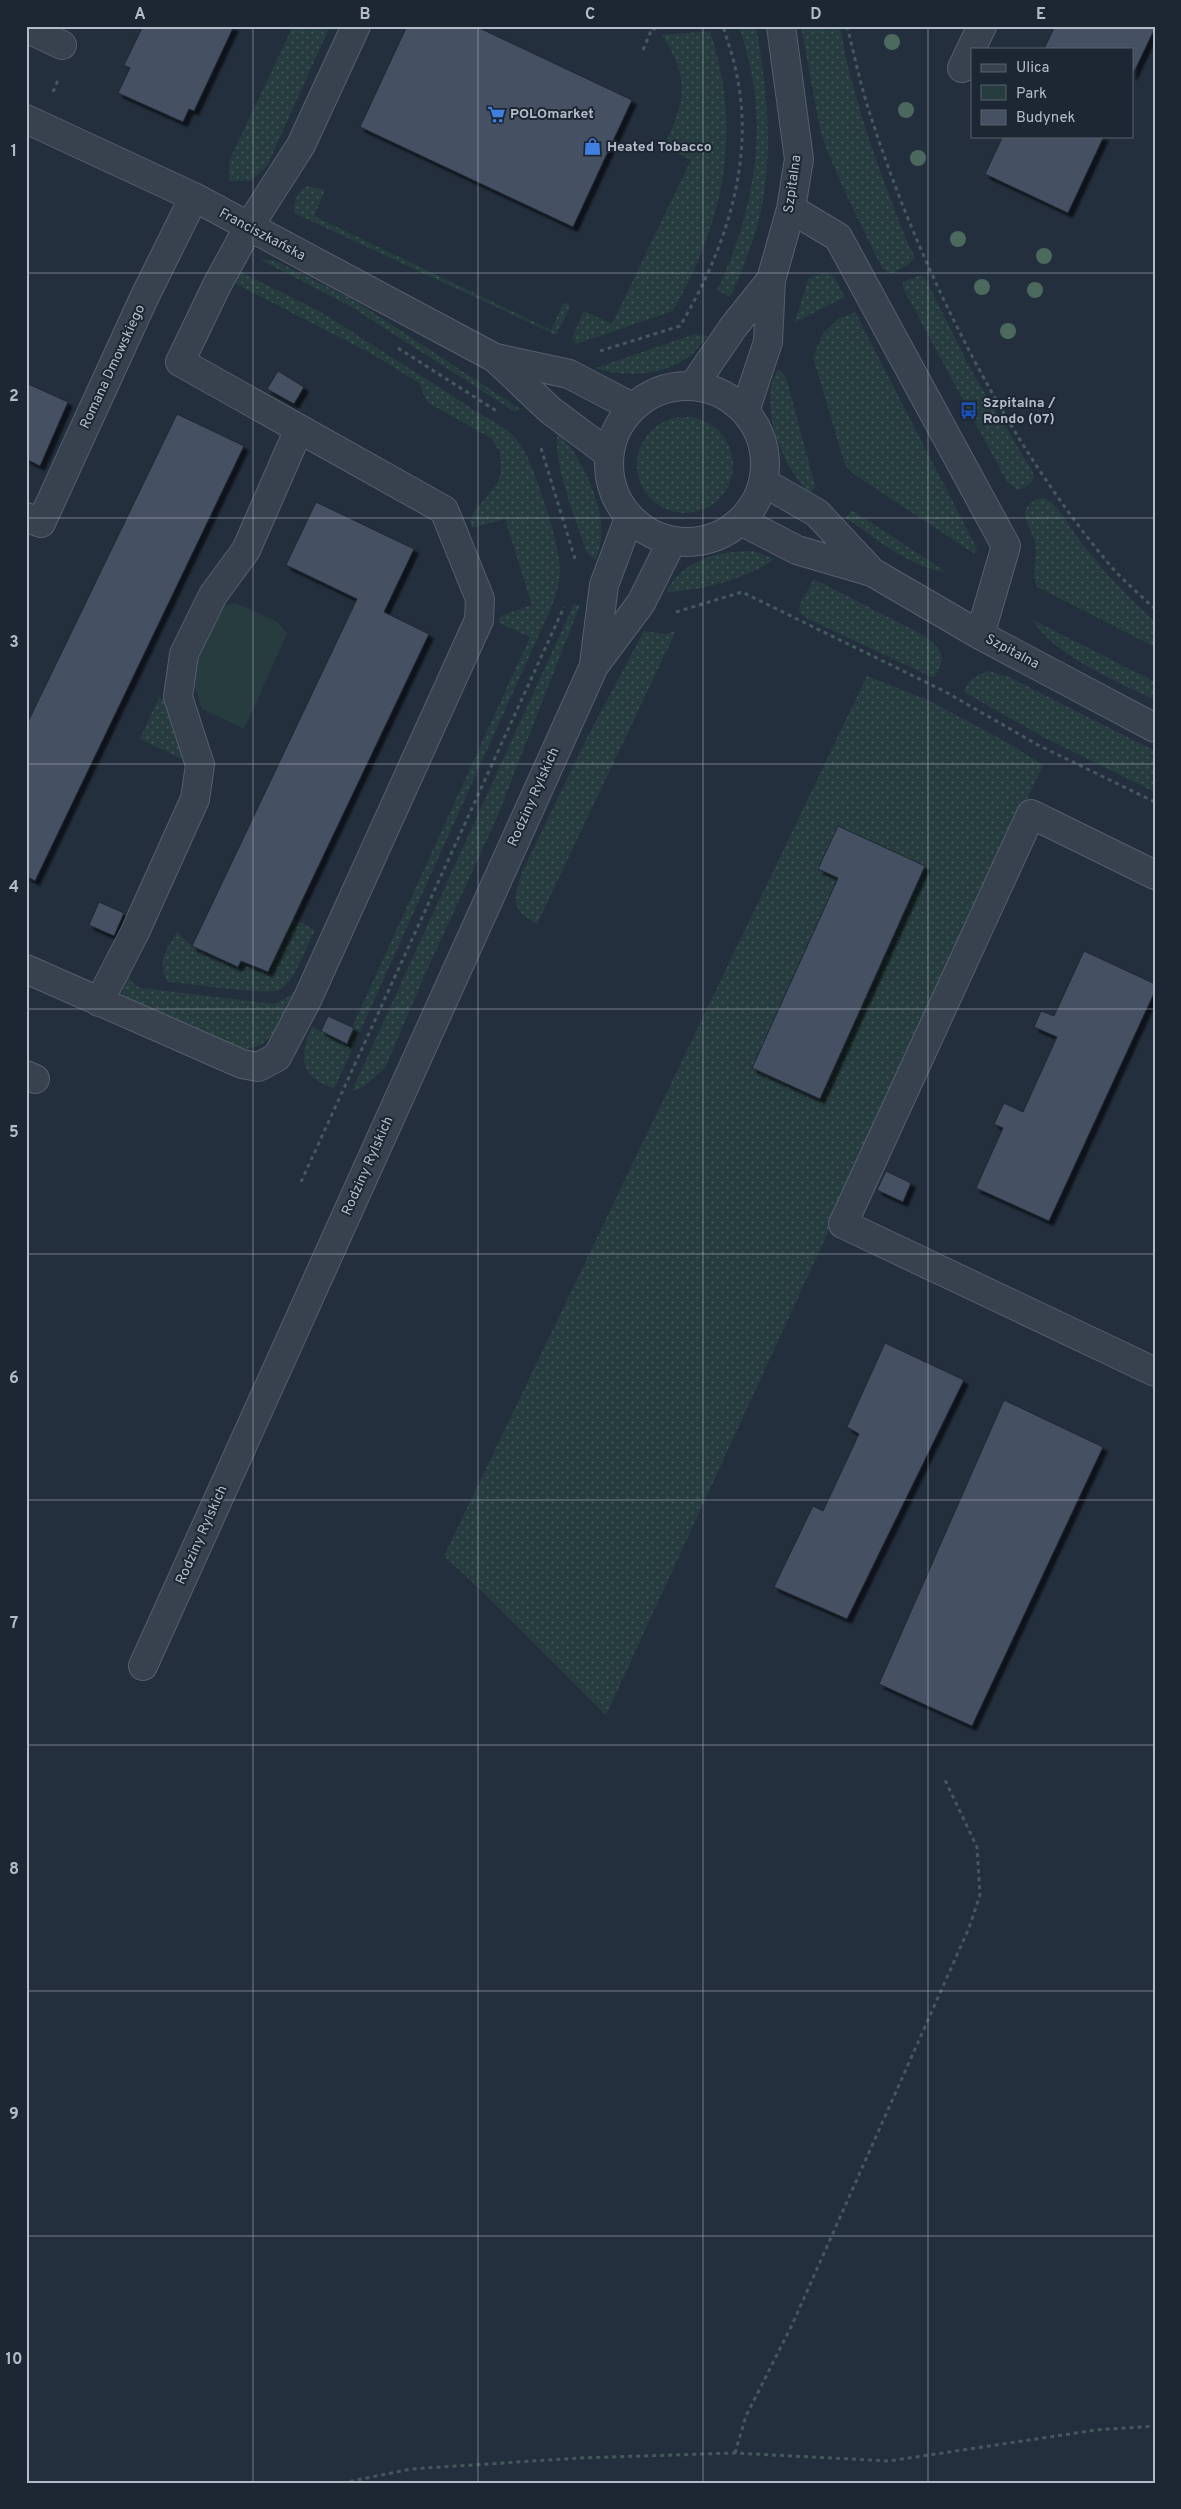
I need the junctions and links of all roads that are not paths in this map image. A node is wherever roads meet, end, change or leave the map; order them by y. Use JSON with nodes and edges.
{"nodes":[{"id":1,"x":356,"y":26,"type":"edge"},
{"id":2,"x":781,"y":26,"type":"edge"},
{"id":3,"x":982,"y":26,"type":"edge"},
{"id":4,"x":26,"y":28,"type":"edge"},
{"id":5,"x":62,"y":45,"type":"dead end"},
{"id":6,"x":972,"y":48,"type":"edge"},
{"id":7,"x":971,"y":49,"type":"edge"},
{"id":8,"x":962,"y":68,"type":"dead end"},
{"id":9,"x":26,"y":119,"type":"edge"},
{"id":10,"x":194,"y":198,"type":"junction"},
{"id":11,"x":791,"y":209,"type":"junction"},
{"id":12,"x":248,"y":228,"type":"junction"},
{"id":13,"x":771,"y":280,"type":"junction"},
{"id":14,"x":495,"y":358,"type":"junction"},
{"id":15,"x":693,"y":386,"type":"junction"},
{"id":16,"x":632,"y":407,"type":"junction"},
{"id":17,"x":745,"y":411,"type":"junction"},
{"id":18,"x":298,"y":429,"type":"junction"},
{"id":19,"x":608,"y":454,"type":"junction"},
{"id":20,"x":763,"y":482,"type":"junction"},
{"id":21,"x":26,"y":517,"type":"edge"},
{"id":22,"x":629,"y":518,"type":"junction"},
{"id":23,"x":740,"y":522,"type":"junction"},
{"id":24,"x":672,"y":541,"type":"junction"},
{"id":25,"x":872,"y":572,"type":"junction"},
{"id":26,"x":980,"y":635,"type":"junction"},
{"id":27,"x":594,"y":666,"type":"junction"},
{"id":28,"x":1155,"y":728,"type":"edge"},
{"id":29,"x":1155,"y":875,"type":"edge"},
{"id":30,"x":26,"y":969,"type":"edge"},
{"id":31,"x":99,"y":1002,"type":"junction"},
{"id":32,"x":1155,"y":1372,"type":"edge"},
{"id":33,"x":142,"y":1666,"type":"dead end"}],
"edges":[{"from":1,"to":12,"type":"street"},
{"from":2,"to":11,"type":"street","name":"Szpitalna"},
{"from":3,"to":6,"type":"street"},
{"from":4,"to":5,"type":"street"},
{"from":7,"to":8,"type":"street"},
{"from":9,"to":10,"type":"street","name":"Franciszkańska"},
{"from":10,"to":12,"type":"street","name":"Franciszkańska"},
{"from":10,"to":21,"type":"street","name":"Romana Dmowskiego"},
{"from":11,"to":13,"type":"street","name":"Szpitalna"},
{"from":11,"to":26,"type":"street"},
{"from":12,"to":14,"type":"street","name":"Franciszkańska"},
{"from":12,"to":18,"type":"street"},
{"from":13,"to":15,"type":"street","name":"Szpitalna"},
{"from":13,"to":17,"type":"street","name":"Szpitalna"},
{"from":14,"to":16,"type":"street","name":"Franciszkańska"},
{"from":14,"to":19,"type":"street","name":"Franciszkańska"},
{"from":15,"to":16,"type":"street"},
{"from":15,"to":17,"type":"street"},
{"from":16,"to":19,"type":"street"},
{"from":17,"to":20,"type":"street"},
{"from":18,"to":31,"type":"street"},
{"from":18,"to":31,"type":"street"},
{"from":19,"to":22,"type":"street"},
{"from":20,"to":23,"type":"street"},
{"from":20,"to":25,"type":"street","name":"Szpitalna"},
{"from":22,"to":24,"type":"street"},
{"from":22,"to":27,"type":"street","name":"Rodziny Rylskich"},
{"from":23,"to":24,"type":"street"},
{"from":23,"to":25,"type":"street","name":"Szpitalna"},
{"from":24,"to":27,"type":"street","name":"Rodziny Rylskich"},
{"from":25,"to":26,"type":"street","name":"Szpitalna"},
{"from":26,"to":28,"type":"street","name":"Szpitalna"},
{"from":27,"to":33,"type":"street","name":"Rodziny Rylskich"},
{"from":29,"to":32,"type":"street"},
{"from":30,"to":31,"type":"street"}]}
